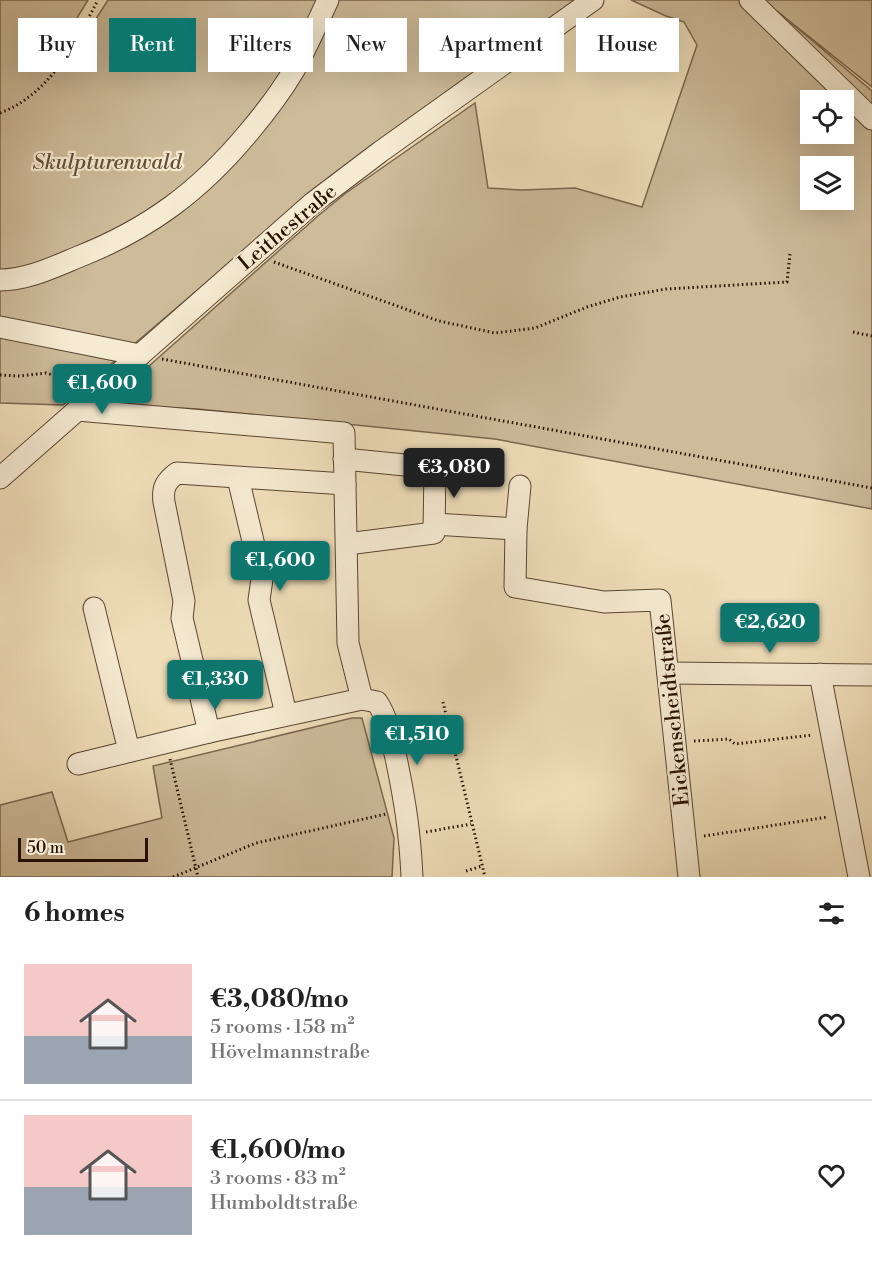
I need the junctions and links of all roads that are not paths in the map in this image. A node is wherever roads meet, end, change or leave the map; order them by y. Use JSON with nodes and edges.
{"nodes":[{"id":1,"x":328,"y":0,"type":"edge"},
{"id":2,"x":593,"y":0,"type":"edge"},
{"id":3,"x":750,"y":0,"type":"edge"},
{"id":4,"x":872,"y":119,"type":"edge"},
{"id":5,"x":0,"y":280,"type":"edge"},
{"id":6,"x":0,"y":327,"type":"edge"},
{"id":7,"x":140,"y":355,"type":"junction"},
{"id":8,"x":77,"y":410,"type":"junction"},
{"id":9,"x":344,"y":459,"type":"junction"},
{"id":10,"x":0,"y":478,"type":"edge"},
{"id":11,"x":238,"y":478,"type":"junction"},
{"id":12,"x":345,"y":484,"type":"junction"},
{"id":13,"x":520,"y":486,"type":"dead end"},
{"id":14,"x":434,"y":524,"type":"junction"},
{"id":15,"x":516,"y":529,"type":"junction"},
{"id":16,"x":347,"y":544,"type":"junction"},
{"id":17,"x":94,"y":608,"type":"dead end"},
{"id":18,"x":668,"y":673,"type":"junction"},
{"id":19,"x":820,"y":674,"type":"junction"},
{"id":20,"x":872,"y":675,"type":"edge"},
{"id":21,"x":362,"y":699,"type":"junction"},
{"id":22,"x":286,"y":714,"type":"junction"},
{"id":23,"x":209,"y":732,"type":"junction"},
{"id":24,"x":129,"y":751,"type":"junction"},
{"id":25,"x":78,"y":764,"type":"dead end"},
{"id":26,"x":412,"y":877,"type":"edge"},
{"id":27,"x":689,"y":877,"type":"edge"},
{"id":28,"x":860,"y":877,"type":"edge"}],
"edges":[{"from":1,"to":5,"type":"street"},
{"from":2,"to":7,"type":"street","name":"Leithestraße"},
{"from":3,"to":4,"type":"street"},
{"from":6,"to":7,"type":"street"},
{"from":7,"to":8,"type":"street","name":"Leithestraße"},
{"from":8,"to":9,"type":"street"},
{"from":8,"to":10,"type":"street","name":"Leithestraße"},
{"from":9,"to":12,"type":"street"},
{"from":9,"to":14,"type":"street"},
{"from":11,"to":12,"type":"street"},
{"from":11,"to":22,"type":"street"},
{"from":11,"to":23,"type":"street"},
{"from":12,"to":16,"type":"street"},
{"from":13,"to":15,"type":"street"},
{"from":14,"to":15,"type":"street"},
{"from":14,"to":16,"type":"street"},
{"from":15,"to":18,"type":"street","name":"Eickenscheidtstraße"},
{"from":16,"to":21,"type":"street"},
{"from":17,"to":24,"type":"street"},
{"from":18,"to":19,"type":"street"},
{"from":18,"to":27,"type":"street","name":"Eickenscheidtstraße"},
{"from":19,"to":20,"type":"street"},
{"from":19,"to":28,"type":"street"},
{"from":21,"to":22,"type":"street"},
{"from":21,"to":26,"type":"street"},
{"from":22,"to":23,"type":"street"},
{"from":23,"to":24,"type":"street"},
{"from":24,"to":25,"type":"street"}]}
